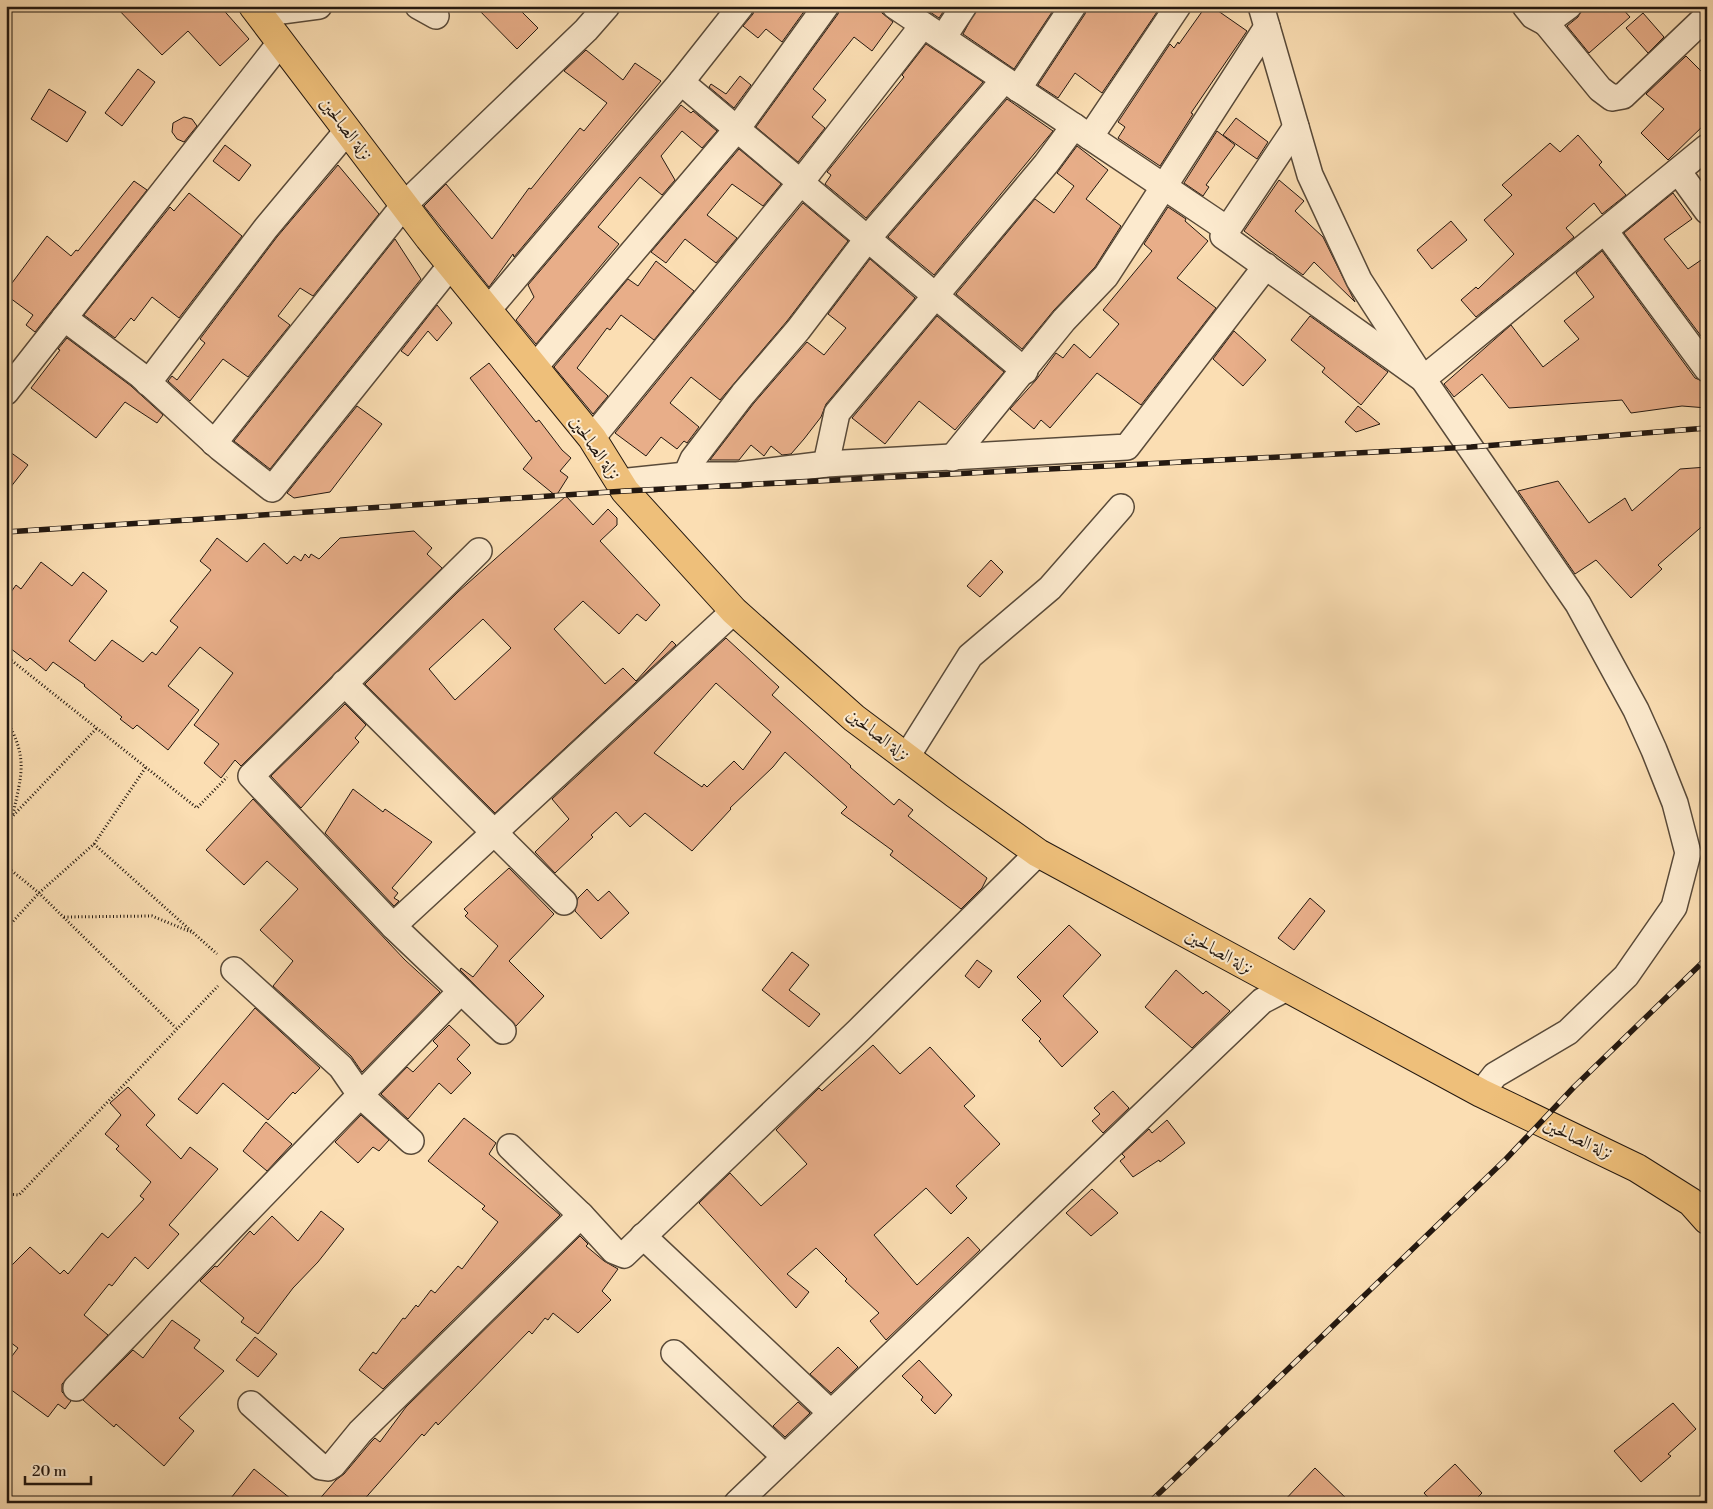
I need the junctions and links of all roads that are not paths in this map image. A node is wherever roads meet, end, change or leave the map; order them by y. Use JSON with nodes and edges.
{"nodes":[{"id":1,"x":319,"y":6,"type":"edge"},
{"id":2,"x":607,"y":6,"type":"edge"},
{"id":3,"x":741,"y":6,"type":"edge"},
{"id":4,"x":826,"y":6,"type":"edge"},
{"id":5,"x":895,"y":6,"type":"edge"},
{"id":6,"x":964,"y":6,"type":"edge"},
{"id":7,"x":1073,"y":6,"type":"edge"},
{"id":8,"x":1178,"y":6,"type":"edge"},
{"id":9,"x":1525,"y":6,"type":"edge"},
{"id":10,"x":1569,"y":6,"type":"edge"},
{"id":11,"x":1702,"y":6,"type":"edge"},
{"id":12,"x":260,"y":9,"type":"edge"},
{"id":13,"x":1707,"y":12,"type":"edge"},
{"id":14,"x":1707,"y":16,"type":"edge"},
{"id":15,"x":1264,"y":17,"type":"edge"},
{"id":16,"x":1546,"y":23,"type":"junction"},
{"id":17,"x":933,"y":31,"type":"junction"},
{"id":18,"x":280,"y":42,"type":"junction"},
{"id":19,"x":681,"y":82,"type":"junction"},
{"id":20,"x":1011,"y":84,"type":"junction"},
{"id":21,"x":1296,"y":127,"type":"junction"},
{"id":22,"x":737,"y":129,"type":"junction"},
{"id":23,"x":347,"y":131,"type":"junction"},
{"id":24,"x":1082,"y":132,"type":"junction"},
{"id":25,"x":1707,"y":147,"type":"edge"},
{"id":26,"x":1678,"y":171,"type":"junction"},
{"id":27,"x":801,"y":182,"type":"junction"},
{"id":28,"x":1164,"y":188,"type":"junction"},
{"id":29,"x":404,"y":205,"type":"junction"},
{"id":30,"x":1707,"y":211,"type":"edge"},
{"id":31,"x":1227,"y":228,"type":"junction"},
{"id":32,"x":1605,"y":231,"type":"junction"},
{"id":33,"x":868,"y":238,"type":"junction"},
{"id":34,"x":451,"y":265,"type":"junction"},
{"id":35,"x":1266,"y":266,"type":"junction"},
{"id":36,"x":936,"y":295,"type":"junction"},
{"id":37,"x":488,"y":310,"type":"junction"},
{"id":38,"x":64,"y":318,"type":"junction"},
{"id":39,"x":534,"y":368,"type":"junction"},
{"id":40,"x":1707,"y":369,"type":"edge"},
{"id":41,"x":1025,"y":371,"type":"junction"},
{"id":42,"x":1423,"y":379,"type":"junction"},
{"id":43,"x":148,"y":383,"type":"junction"},
{"id":44,"x":6,"y":392,"type":"edge"},
{"id":45,"x":592,"y":438,"type":"junction"},
{"id":46,"x":214,"y":443,"type":"junction"},
{"id":47,"x":952,"y":458,"type":"junction"},
{"id":48,"x":826,"y":464,"type":"junction"},
{"id":49,"x":686,"y":475,"type":"junction"},
{"id":50,"x":618,"y":482,"type":"junction"},
{"id":51,"x":1121,"y":507,"type":"dead end"},
{"id":52,"x":479,"y":551,"type":"dead end"},
{"id":53,"x":734,"y":611,"type":"junction"},
{"id":54,"x":344,"y":683,"type":"junction"},
{"id":55,"x":906,"y":758,"type":"junction"},
{"id":56,"x":495,"y":832,"type":"junction"},
{"id":57,"x":1038,"y":853,"type":"junction"},
{"id":58,"x":564,"y":902,"type":"dead end"},
{"id":59,"x":393,"y":926,"type":"junction"},
{"id":60,"x":234,"y":970,"type":"road end"},
{"id":61,"x":1285,"y":989,"type":"junction"},
{"id":62,"x":461,"y":991,"type":"junction"},
{"id":63,"x":503,"y":1031,"type":"dead end"},
{"id":64,"x":1480,"y":1093,"type":"junction"},
{"id":65,"x":361,"y":1096,"type":"junction"},
{"id":66,"x":411,"y":1141,"type":"dead end"},
{"id":67,"x":510,"y":1147,"type":"dead end"},
{"id":68,"x":582,"y":1215,"type":"junction"},
{"id":69,"x":1707,"y":1220,"type":"edge"},
{"id":70,"x":643,"y":1236,"type":"junction"},
{"id":71,"x":674,"y":1353,"type":"dead end"},
{"id":72,"x":76,"y":1388,"type":"dead end"},
{"id":73,"x":251,"y":1404,"type":"dead end"},
{"id":74,"x":831,"y":1413,"type":"junction"},
{"id":75,"x":785,"y":1457,"type":"junction"},
{"id":76,"x":737,"y":1503,"type":"edge"}],
"edges":[{"from":1,"to":12,"type":"street"},
{"from":2,"to":29,"type":"street"},
{"from":3,"to":19,"type":"street"},
{"from":4,"to":22,"type":"street"},
{"from":5,"to":17,"type":"street"},
{"from":6,"to":17,"type":"street"},
{"from":7,"to":20,"type":"street"},
{"from":8,"to":24,"type":"street"},
{"from":9,"to":16,"type":"street"},
{"from":10,"to":16,"type":"street"},
{"from":11,"to":13,"type":"street"},
{"from":12,"to":18,"type":"main road","name":"نزلة الصالحين"},
{"from":14,"to":16,"type":"street"},
{"from":15,"to":21,"type":"street"},
{"from":15,"to":28,"type":"street"},
{"from":17,"to":20,"type":"street"},
{"from":17,"to":27,"type":"street"},
{"from":18,"to":23,"type":"main road","name":"نزلة الصالحين"},
{"from":18,"to":38,"type":"street"},
{"from":19,"to":22,"type":"street"},
{"from":19,"to":37,"type":"street"},
{"from":20,"to":24,"type":"street"},
{"from":20,"to":33,"type":"street"},
{"from":21,"to":31,"type":"street"},
{"from":21,"to":42,"type":"street"},
{"from":22,"to":27,"type":"street"},
{"from":22,"to":39,"type":"street"},
{"from":23,"to":29,"type":"main road","name":"نزلة الصالحين"},
{"from":23,"to":43,"type":"street"},
{"from":24,"to":28,"type":"street"},
{"from":24,"to":36,"type":"street"},
{"from":25,"to":26,"type":"street"},
{"from":26,"to":30,"type":"street"},
{"from":26,"to":32,"type":"street"},
{"from":27,"to":33,"type":"street"},
{"from":27,"to":45,"type":"street"},
{"from":28,"to":31,"type":"street"},
{"from":28,"to":41,"type":"street"},
{"from":29,"to":34,"type":"main road","name":"نزلة الصالحين"},
{"from":29,"to":46,"type":"street"},
{"from":31,"to":35,"type":"street"},
{"from":32,"to":40,"type":"street"},
{"from":32,"to":42,"type":"street"},
{"from":33,"to":36,"type":"street"},
{"from":33,"to":49,"type":"street"},
{"from":34,"to":37,"type":"main road","name":"نزلة الصالحين"},
{"from":34,"to":46,"type":"street"},
{"from":35,"to":42,"type":"street"},
{"from":35,"to":47,"type":"street"},
{"from":36,"to":41,"type":"street"},
{"from":36,"to":48,"type":"street"},
{"from":37,"to":39,"type":"main road","name":"نزلة الصالحين"},
{"from":38,"to":43,"type":"street"},
{"from":38,"to":44,"type":"street"},
{"from":39,"to":45,"type":"main road","name":"نزلة الصالحين"},
{"from":41,"to":47,"type":"street"},
{"from":42,"to":64,"type":"street"},
{"from":43,"to":46,"type":"street"},
{"from":45,"to":50,"type":"main road","name":"نزلة الصالحين"},
{"from":47,"to":48,"type":"street"},
{"from":48,"to":49,"type":"street"},
{"from":49,"to":50,"type":"street"},
{"from":50,"to":53,"type":"main road","name":"نزلة الصالحين"},
{"from":51,"to":55,"type":"street"},
{"from":52,"to":54,"type":"street"},
{"from":53,"to":55,"type":"main road","name":"نزلة الصالحين"},
{"from":53,"to":56,"type":"street"},
{"from":54,"to":56,"type":"street"},
{"from":54,"to":59,"type":"street"},
{"from":55,"to":57,"type":"main road","name":"نزلة الصالحين"},
{"from":56,"to":58,"type":"street"},
{"from":56,"to":59,"type":"street"},
{"from":57,"to":61,"type":"main road","name":"نزلة الصالحين"},
{"from":57,"to":70,"type":"street"},
{"from":59,"to":62,"type":"street"},
{"from":60,"to":65,"type":"street"},
{"from":61,"to":64,"type":"main road","name":"نزلة الصالحين"},
{"from":61,"to":74,"type":"street"},
{"from":62,"to":63,"type":"street"},
{"from":62,"to":65,"type":"street"},
{"from":64,"to":69,"type":"main road","name":"نزلة الصالحين"},
{"from":65,"to":66,"type":"street"},
{"from":65,"to":72,"type":"street"},
{"from":67,"to":68,"type":"street"},
{"from":68,"to":70,"type":"street"},
{"from":68,"to":73,"type":"street"},
{"from":70,"to":74,"type":"street"},
{"from":71,"to":75,"type":"street"},
{"from":74,"to":75,"type":"street"},
{"from":75,"to":76,"type":"street"}]}
